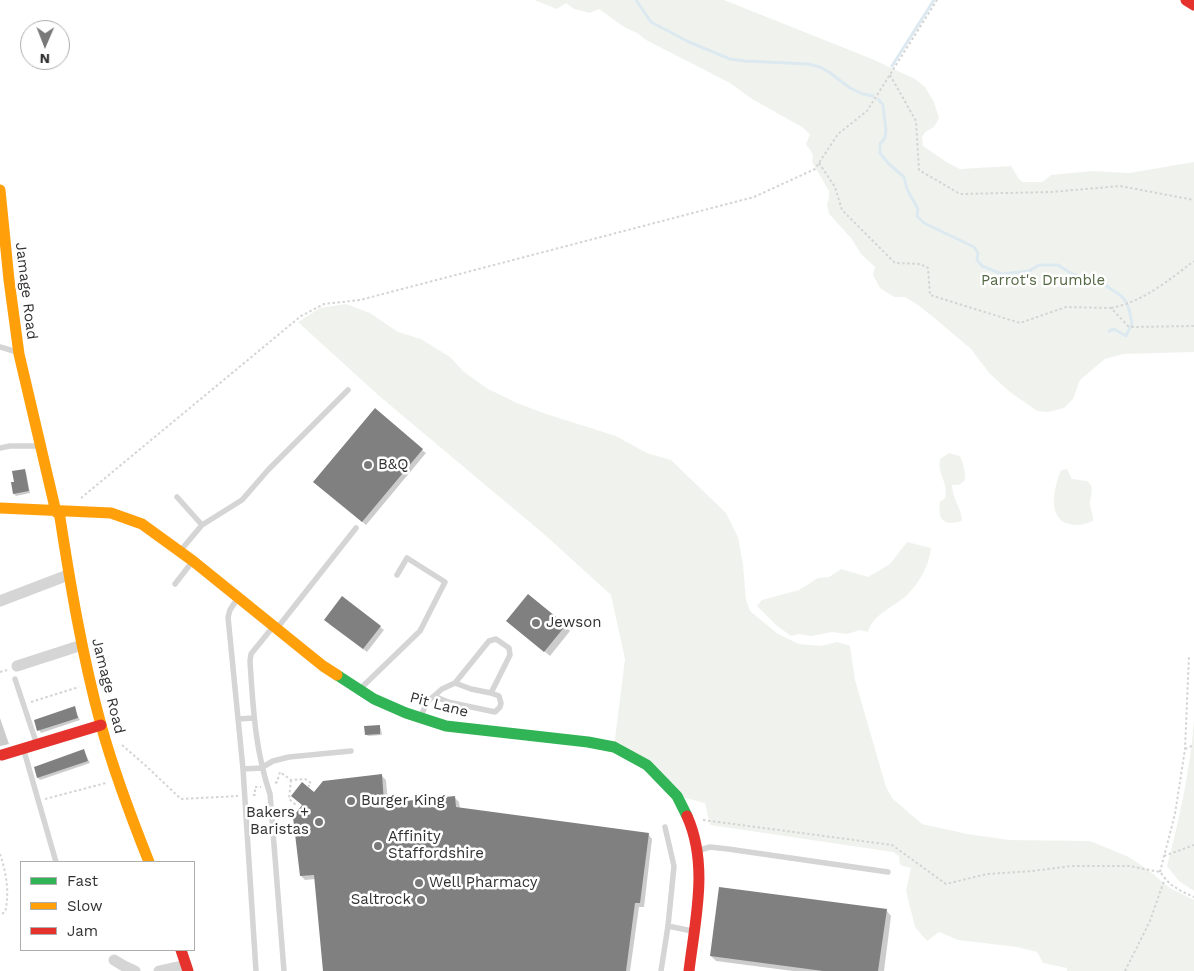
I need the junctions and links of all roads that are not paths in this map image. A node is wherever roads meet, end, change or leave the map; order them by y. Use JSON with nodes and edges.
{"nodes":[{"id":1,"x":1186,"y":0,"type":"edge"},
{"id":2,"x":1194,"y":4,"type":"edge"},
{"id":3,"x":0,"y":190,"type":"edge"},
{"id":4,"x":0,"y":347,"type":"edge"},
{"id":5,"x":19,"y":352,"type":"junction"},
{"id":6,"x":348,"y":390,"type":"dead end"},
{"id":7,"x":40,"y":446,"type":"junction"},
{"id":8,"x":0,"y":448,"type":"edge"},
{"id":9,"x":177,"y":498,"type":"dead end"},
{"id":10,"x":0,"y":508,"type":"edge"},
{"id":11,"x":57,"y":512,"type":"junction"},
{"id":12,"x":202,"y":525,"type":"junction"},
{"id":13,"x":356,"y":528,"type":"dead end"},
{"id":14,"x":180,"y":551,"type":"junction"},
{"id":15,"x":193,"y":561,"type":"junction"},
{"id":16,"x":68,"y":575,"type":"junction"},
{"id":17,"x":397,"y":575,"type":"dead end"},
{"id":18,"x":175,"y":584,"type":"dead end"},
{"id":19,"x":238,"y":597,"type":"junction"},
{"id":20,"x":0,"y":601,"type":"edge"},
{"id":21,"x":275,"y":628,"type":"junction"},
{"id":22,"x":82,"y":645,"type":"junction"},
{"id":23,"x":17,"y":666,"type":"dead end"},
{"id":24,"x":15,"y":679,"type":"dead end"},
{"id":25,"x":455,"y":682,"type":"junction"},
{"id":26,"x":359,"y":690,"type":"junction"},
{"id":27,"x":491,"y":693,"type":"junction"},
{"id":28,"x":434,"y":696,"type":"junction"},
{"id":29,"x":253,"y":718,"type":"junction"},
{"id":30,"x":421,"y":718,"type":"junction"},
{"id":31,"x":238,"y":719,"type":"junction"},
{"id":32,"x":103,"y":730,"type":"junction"},
{"id":33,"x":37,"y":744,"type":"junction"},
{"id":34,"x":23,"y":749,"type":"junction"},
{"id":35,"x":351,"y":752,"type":"dead end"},
{"id":36,"x":2,"y":755,"type":"dead end"},
{"id":37,"x":261,"y":768,"type":"junction"},
{"id":38,"x":242,"y":769,"type":"junction"},
{"id":39,"x":665,"y":827,"type":"dead end"},
{"id":40,"x":698,"y":851,"type":"junction"},
{"id":41,"x":56,"y":861,"type":"edge"},
{"id":42,"x":149,"y":861,"type":"edge"},
{"id":43,"x":888,"y":872,"type":"dead end"},
{"id":44,"x":668,"y":926,"type":"junction"},
{"id":45,"x":694,"y":931,"type":"junction"},
{"id":46,"x":182,"y":951,"type":"edge"},
{"id":47,"x":114,"y":960,"type":"dead end"},
{"id":48,"x":187,"y":968,"type":"edge"},
{"id":49,"x":135,"y":971,"type":"edge"},
{"id":50,"x":159,"y":971,"type":"edge"},
{"id":51,"x":256,"y":971,"type":"edge"},
{"id":52,"x":284,"y":971,"type":"edge"},
{"id":53,"x":661,"y":971,"type":"edge"},
{"id":54,"x":689,"y":971,"type":"edge"}],
"edges":[{"from":1,"to":2,"type":"main road"},
{"from":3,"to":5,"type":"main road","name":"Jamage Road"},
{"from":4,"to":5,"type":"lane"},
{"from":5,"to":7,"type":"main road","name":"Jamage Road"},
{"from":6,"to":12,"type":"lane"},
{"from":7,"to":8,"type":"lane"},
{"from":7,"to":11,"type":"main road","name":"Jamage Road"},
{"from":9,"to":12,"type":"lane"},
{"from":10,"to":11,"type":"main road","name":"Pit Lane"},
{"from":11,"to":14,"type":"main road","name":"Pit Lane"},
{"from":11,"to":16,"type":"main road","name":"Jamage Road"},
{"from":12,"to":14,"type":"lane"},
{"from":13,"to":21,"type":"lane"},
{"from":14,"to":15,"type":"main road","name":"Pit Lane"},
{"from":15,"to":18,"type":"lane"},
{"from":15,"to":19,"type":"main road","name":"Pit Lane"},
{"from":16,"to":20,"type":"street"},
{"from":16,"to":22,"type":"main road","name":"Jamage Road"},
{"from":17,"to":26,"type":"lane"},
{"from":19,"to":21,"type":"main road","name":"Pit Lane"},
{"from":19,"to":31,"type":"lane"},
{"from":21,"to":26,"type":"main road","name":"Pit Lane"},
{"from":21,"to":29,"type":"lane"},
{"from":22,"to":23,"type":"street"},
{"from":22,"to":32,"type":"main road","name":"Jamage Road"},
{"from":24,"to":33,"type":"lane"},
{"from":25,"to":27,"type":"lane"},
{"from":25,"to":27,"type":"lane"},
{"from":25,"to":28,"type":"lane"},
{"from":26,"to":30,"type":"main road","name":"Pit Lane"},
{"from":27,"to":28,"type":"lane"},
{"from":28,"to":30,"type":"lane"},
{"from":29,"to":31,"type":"lane"},
{"from":29,"to":37,"type":"lane"},
{"from":30,"to":40,"type":"main road","name":"Pit Lane"},
{"from":31,"to":38,"type":"lane"},
{"from":32,"to":33,"type":"main road"},
{"from":32,"to":42,"type":"main road","name":"Jamage Road"},
{"from":33,"to":34,"type":"main road"},
{"from":34,"to":36,"type":"main road"},
{"from":34,"to":41,"type":"lane"},
{"from":35,"to":37,"type":"lane"},
{"from":37,"to":38,"type":"lane"},
{"from":37,"to":52,"type":"lane"},
{"from":38,"to":51,"type":"lane"},
{"from":39,"to":44,"type":"lane"},
{"from":40,"to":43,"type":"lane"},
{"from":40,"to":45,"type":"main road","name":"Pit Lane"},
{"from":44,"to":45,"type":"lane"},
{"from":44,"to":53,"type":"lane"},
{"from":45,"to":54,"type":"main road","name":"Pit Lane"},
{"from":46,"to":48,"type":"main road"},
{"from":47,"to":49,"type":"street"},
{"from":48,"to":50,"type":"street"}]}
